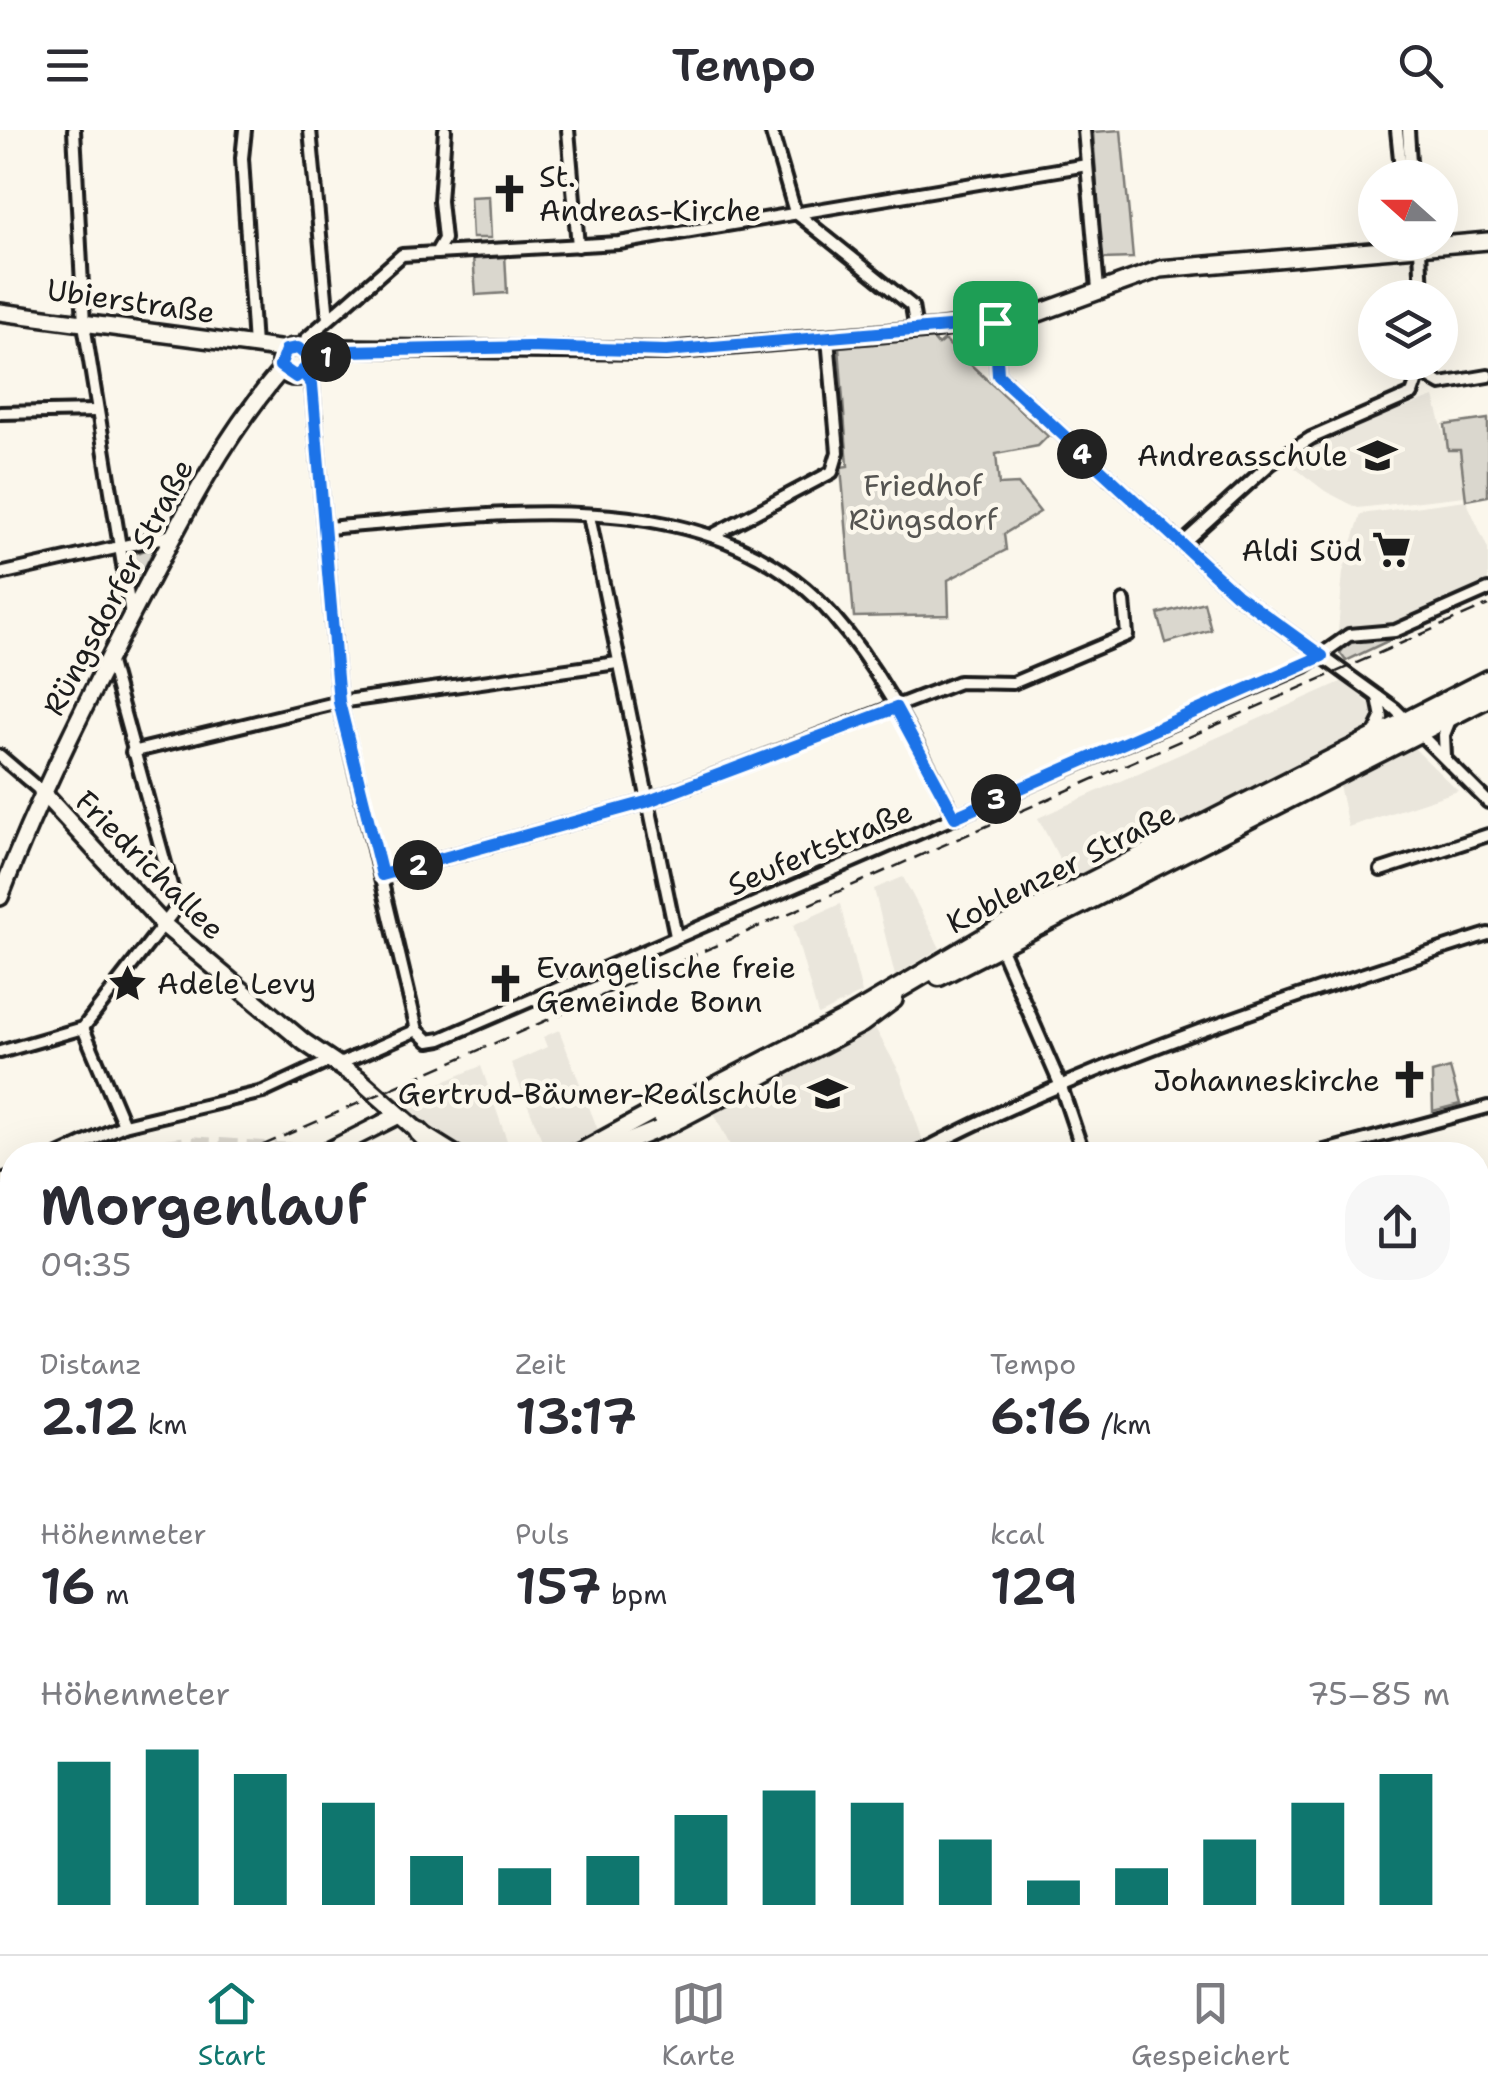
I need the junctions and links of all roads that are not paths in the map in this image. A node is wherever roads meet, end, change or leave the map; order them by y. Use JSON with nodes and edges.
{"nodes":[{"id":1,"x":74,"y":130,"type":"edge"},
{"id":2,"x":245,"y":130,"type":"edge"},
{"id":3,"x":310,"y":130,"type":"edge"},
{"id":4,"x":445,"y":130,"type":"edge"},
{"id":5,"x":568,"y":130,"type":"edge"},
{"id":6,"x":771,"y":130,"type":"edge"},
{"id":7,"x":1084,"y":130,"type":"edge"},
{"id":8,"x":1397,"y":130,"type":"edge"},
{"id":9,"x":1408,"y":130,"type":"edge"},
{"id":10,"x":1400,"y":160,"type":"edge"},
{"id":11,"x":1410,"y":160,"type":"edge"},
{"id":12,"x":1087,"y":164,"type":"junction"},
{"id":13,"x":795,"y":212,"type":"junction"},
{"id":14,"x":1488,"y":241,"type":"edge"},
{"id":15,"x":1458,"y":243,"type":"edge"},
{"id":16,"x":578,"y":246,"type":"junction"},
{"id":17,"x":1358,"y":250,"type":"edge"},
{"id":18,"x":436,"y":252,"type":"junction"},
{"id":19,"x":1098,"y":289,"type":"junction"},
{"id":20,"x":0,"y":312,"type":"edge"},
{"id":21,"x":328,"y":319,"type":"junction"},
{"id":22,"x":995,"y":323,"type":"junction"},
{"id":23,"x":84,"y":324,"type":"junction"},
{"id":24,"x":916,"y":330,"type":"junction"},
{"id":25,"x":828,"y":338,"type":"junction"},
{"id":26,"x":254,"y":346,"type":"junction"},
{"id":27,"x":296,"y":360,"type":"junction"},
{"id":28,"x":1488,"y":376,"type":"edge"},
{"id":29,"x":1418,"y":380,"type":"edge"},
{"id":30,"x":1436,"y":380,"type":"edge"},
{"id":31,"x":95,"y":410,"type":"junction"},
{"id":32,"x":0,"y":413,"type":"edge"},
{"id":33,"x":589,"y":516,"type":"junction"},
{"id":34,"x":324,"y":528,"type":"junction"},
{"id":35,"x":714,"y":534,"type":"junction"},
{"id":36,"x":173,"y":536,"type":"junction"},
{"id":37,"x":1182,"y":544,"type":"junction"},
{"id":38,"x":120,"y":549,"type":"junction"},
{"id":39,"x":0,"y":574,"type":"edge"},
{"id":40,"x":1488,"y":590,"type":"edge"},
{"id":41,"x":1124,"y":601,"type":"dead end"},
{"id":42,"x":131,"y":615,"type":"junction"},
{"id":43,"x":1322,"y":656,"type":"junction"},
{"id":44,"x":109,"y":660,"type":"junction"},
{"id":45,"x":616,"y":663,"type":"junction"},
{"id":46,"x":1488,"y":680,"type":"edge"},
{"id":47,"x":1378,"y":696,"type":"junction"},
{"id":48,"x":1488,"y":697,"type":"edge"},
{"id":49,"x":339,"y":702,"type":"junction"},
{"id":50,"x":896,"y":708,"type":"junction"},
{"id":51,"x":1454,"y":714,"type":"junction"},
{"id":52,"x":1413,"y":725,"type":"junction"},
{"id":53,"x":1372,"y":738,"type":"junction"},
{"id":54,"x":132,"y":752,"type":"junction"},
{"id":55,"x":0,"y":756,"type":"edge"},
{"id":56,"x":1446,"y":757,"type":"junction"},
{"id":57,"x":42,"y":792,"type":"junction"},
{"id":58,"x":646,"y":802,"type":"junction"},
{"id":59,"x":1488,"y":802,"type":"edge"},
{"id":60,"x":955,"y":817,"type":"junction"},
{"id":61,"x":1488,"y":835,"type":"edge"},
{"id":62,"x":1382,"y":870,"type":"dead end"},
{"id":63,"x":382,"y":875,"type":"junction"},
{"id":64,"x":0,"y":897,"type":"edge"},
{"id":65,"x":164,"y":925,"type":"junction"},
{"id":66,"x":1488,"y":934,"type":"edge"},
{"id":67,"x":676,"y":936,"type":"junction"},
{"id":68,"x":1000,"y":936,"type":"junction"},
{"id":69,"x":83,"y":1028,"type":"junction"},
{"id":70,"x":417,"y":1030,"type":"junction"},
{"id":71,"x":0,"y":1052,"type":"edge"},
{"id":72,"x":334,"y":1063,"type":"junction"},
{"id":73,"x":1060,"y":1084,"type":"junction"},
{"id":74,"x":1488,"y":1107,"type":"edge"},
{"id":75,"x":400,"y":1114,"type":"junction"},
{"id":76,"x":659,"y":1117,"type":"junction"},
{"id":77,"x":124,"y":1125,"type":"junction"},
{"id":78,"x":418,"y":1132,"type":"junction"},
{"id":79,"x":87,"y":1142,"type":"edge"},
{"id":80,"x":345,"y":1142,"type":"edge"},
{"id":81,"x":427,"y":1142,"type":"edge"},
{"id":82,"x":435,"y":1142,"type":"edge"},
{"id":83,"x":603,"y":1142,"type":"edge"},
{"id":84,"x":629,"y":1142,"type":"edge"},
{"id":85,"x":941,"y":1142,"type":"edge"},
{"id":86,"x":1080,"y":1142,"type":"edge"},
{"id":87,"x":1358,"y":1142,"type":"edge"}],
"edges":[{"from":1,"to":23,"type":"street"},
{"from":2,"to":26,"type":"street"},
{"from":3,"to":21,"type":"street"},
{"from":4,"to":18,"type":"street"},
{"from":5,"to":16,"type":"street"},
{"from":6,"to":13,"type":"street"},
{"from":7,"to":12,"type":"street"},
{"from":8,"to":10,"type":"street"},
{"from":9,"to":11,"type":"street"},
{"from":12,"to":13,"type":"street"},
{"from":12,"to":19,"type":"street"},
{"from":13,"to":16,"type":"street"},
{"from":13,"to":24,"type":"street"},
{"from":14,"to":15,"type":"main road"},
{"from":16,"to":18,"type":"street"},
{"from":17,"to":19,"type":"main road"},
{"from":18,"to":21,"type":"street"},
{"from":19,"to":22,"type":"main road"},
{"from":20,"to":23,"type":"main road","name":"Ubierstraße"},
{"from":21,"to":27,"type":"street"},
{"from":22,"to":24,"type":"main road"},
{"from":22,"to":37,"type":"street"},
{"from":23,"to":26,"type":"main road","name":"Ubierstraße"},
{"from":23,"to":31,"type":"street"},
{"from":24,"to":25,"type":"main road"},
{"from":25,"to":27,"type":"main road"},
{"from":25,"to":35,"type":"street"},
{"from":26,"to":27,"type":"main road","name":"Ubierstraße"},
{"from":27,"to":34,"type":"street"},
{"from":27,"to":36,"type":"main road","name":"Rüngsdorfer Straße"},
{"from":28,"to":30,"type":"street"},
{"from":29,"to":37,"type":"street"},
{"from":31,"to":32,"type":"street"},
{"from":31,"to":38,"type":"street"},
{"from":33,"to":34,"type":"street"},
{"from":33,"to":35,"type":"street"},
{"from":33,"to":45,"type":"street"},
{"from":34,"to":49,"type":"street"},
{"from":35,"to":50,"type":"street"},
{"from":36,"to":38,"type":"street"},
{"from":36,"to":42,"type":"main road","name":"Rüngsdorfer Straße"},
{"from":37,"to":43,"type":"street"},
{"from":38,"to":39,"type":"street"},
{"from":38,"to":42,"type":"street"},
{"from":40,"to":43,"type":"street","name":"Seufertstraße"},
{"from":41,"to":50,"type":"street"},
{"from":42,"to":44,"type":"main road","name":"Rüngsdorfer Straße"},
{"from":43,"to":47,"type":"street"},
{"from":43,"to":60,"type":"street","name":"Seufertstraße"},
{"from":44,"to":54,"type":"street"},
{"from":44,"to":57,"type":"main road","name":"Rüngsdorfer Straße"},
{"from":45,"to":49,"type":"street"},
{"from":45,"to":58,"type":"street"},
{"from":46,"to":52,"type":"main road","name":"Koblenzer Straße"},
{"from":47,"to":52,"type":"street"},
{"from":47,"to":53,"type":"street"},
{"from":48,"to":51,"type":"main road","name":"Koblenzer Straße"},
{"from":49,"to":54,"type":"street"},
{"from":49,"to":63,"type":"street"},
{"from":50,"to":58,"type":"street"},
{"from":50,"to":60,"type":"street"},
{"from":51,"to":52,"type":"main road","name":"Koblenzer Straße"},
{"from":51,"to":56,"type":"street"},
{"from":52,"to":53,"type":"main road","name":"Koblenzer Straße"},
{"from":52,"to":56,"type":"street"},
{"from":52,"to":68,"type":"main road","name":"Koblenzer Straße"},
{"from":53,"to":68,"type":"main road","name":"Koblenzer Straße"},
{"from":54,"to":65,"type":"street"},
{"from":55,"to":57,"type":"street","name":"Friedrichallee"},
{"from":56,"to":59,"type":"street"},
{"from":57,"to":64,"type":"main road","name":"Rüngsdorfer Straße"},
{"from":57,"to":65,"type":"main road","name":"Friedrichallee"},
{"from":58,"to":63,"type":"street"},
{"from":58,"to":67,"type":"street"},
{"from":60,"to":67,"type":"street","name":"Seufertstraße"},
{"from":61,"to":62,"type":"street"},
{"from":63,"to":70,"type":"street"},
{"from":65,"to":69,"type":"street"},
{"from":65,"to":72,"type":"main road","name":"Friedrichallee"},
{"from":66,"to":73,"type":"street"},
{"from":67,"to":70,"type":"street","name":"Seufertstraße"},
{"from":68,"to":73,"type":"street"},
{"from":68,"to":76,"type":"main road","name":"Koblenzer Straße"},
{"from":69,"to":71,"type":"street"},
{"from":69,"to":77,"type":"street"},
{"from":70,"to":72,"type":"street","name":"Seufertstraße"},
{"from":72,"to":75,"type":"main road","name":"Friedrichallee"},
{"from":72,"to":77,"type":"street","name":"Seufertstraße"},
{"from":73,"to":85,"type":"street"},
{"from":73,"to":86,"type":"street"},
{"from":74,"to":87,"type":"street"},
{"from":75,"to":78,"type":"main road","name":"Friedrichallee"},
{"from":75,"to":80,"type":"main road"},
{"from":76,"to":83,"type":"main road"},
{"from":76,"to":84,"type":"main road"},
{"from":77,"to":79,"type":"street","name":"Seufertstraße"},
{"from":78,"to":81,"type":"main road"},
{"from":78,"to":82,"type":"main road","name":"Friedrichallee"}]}
